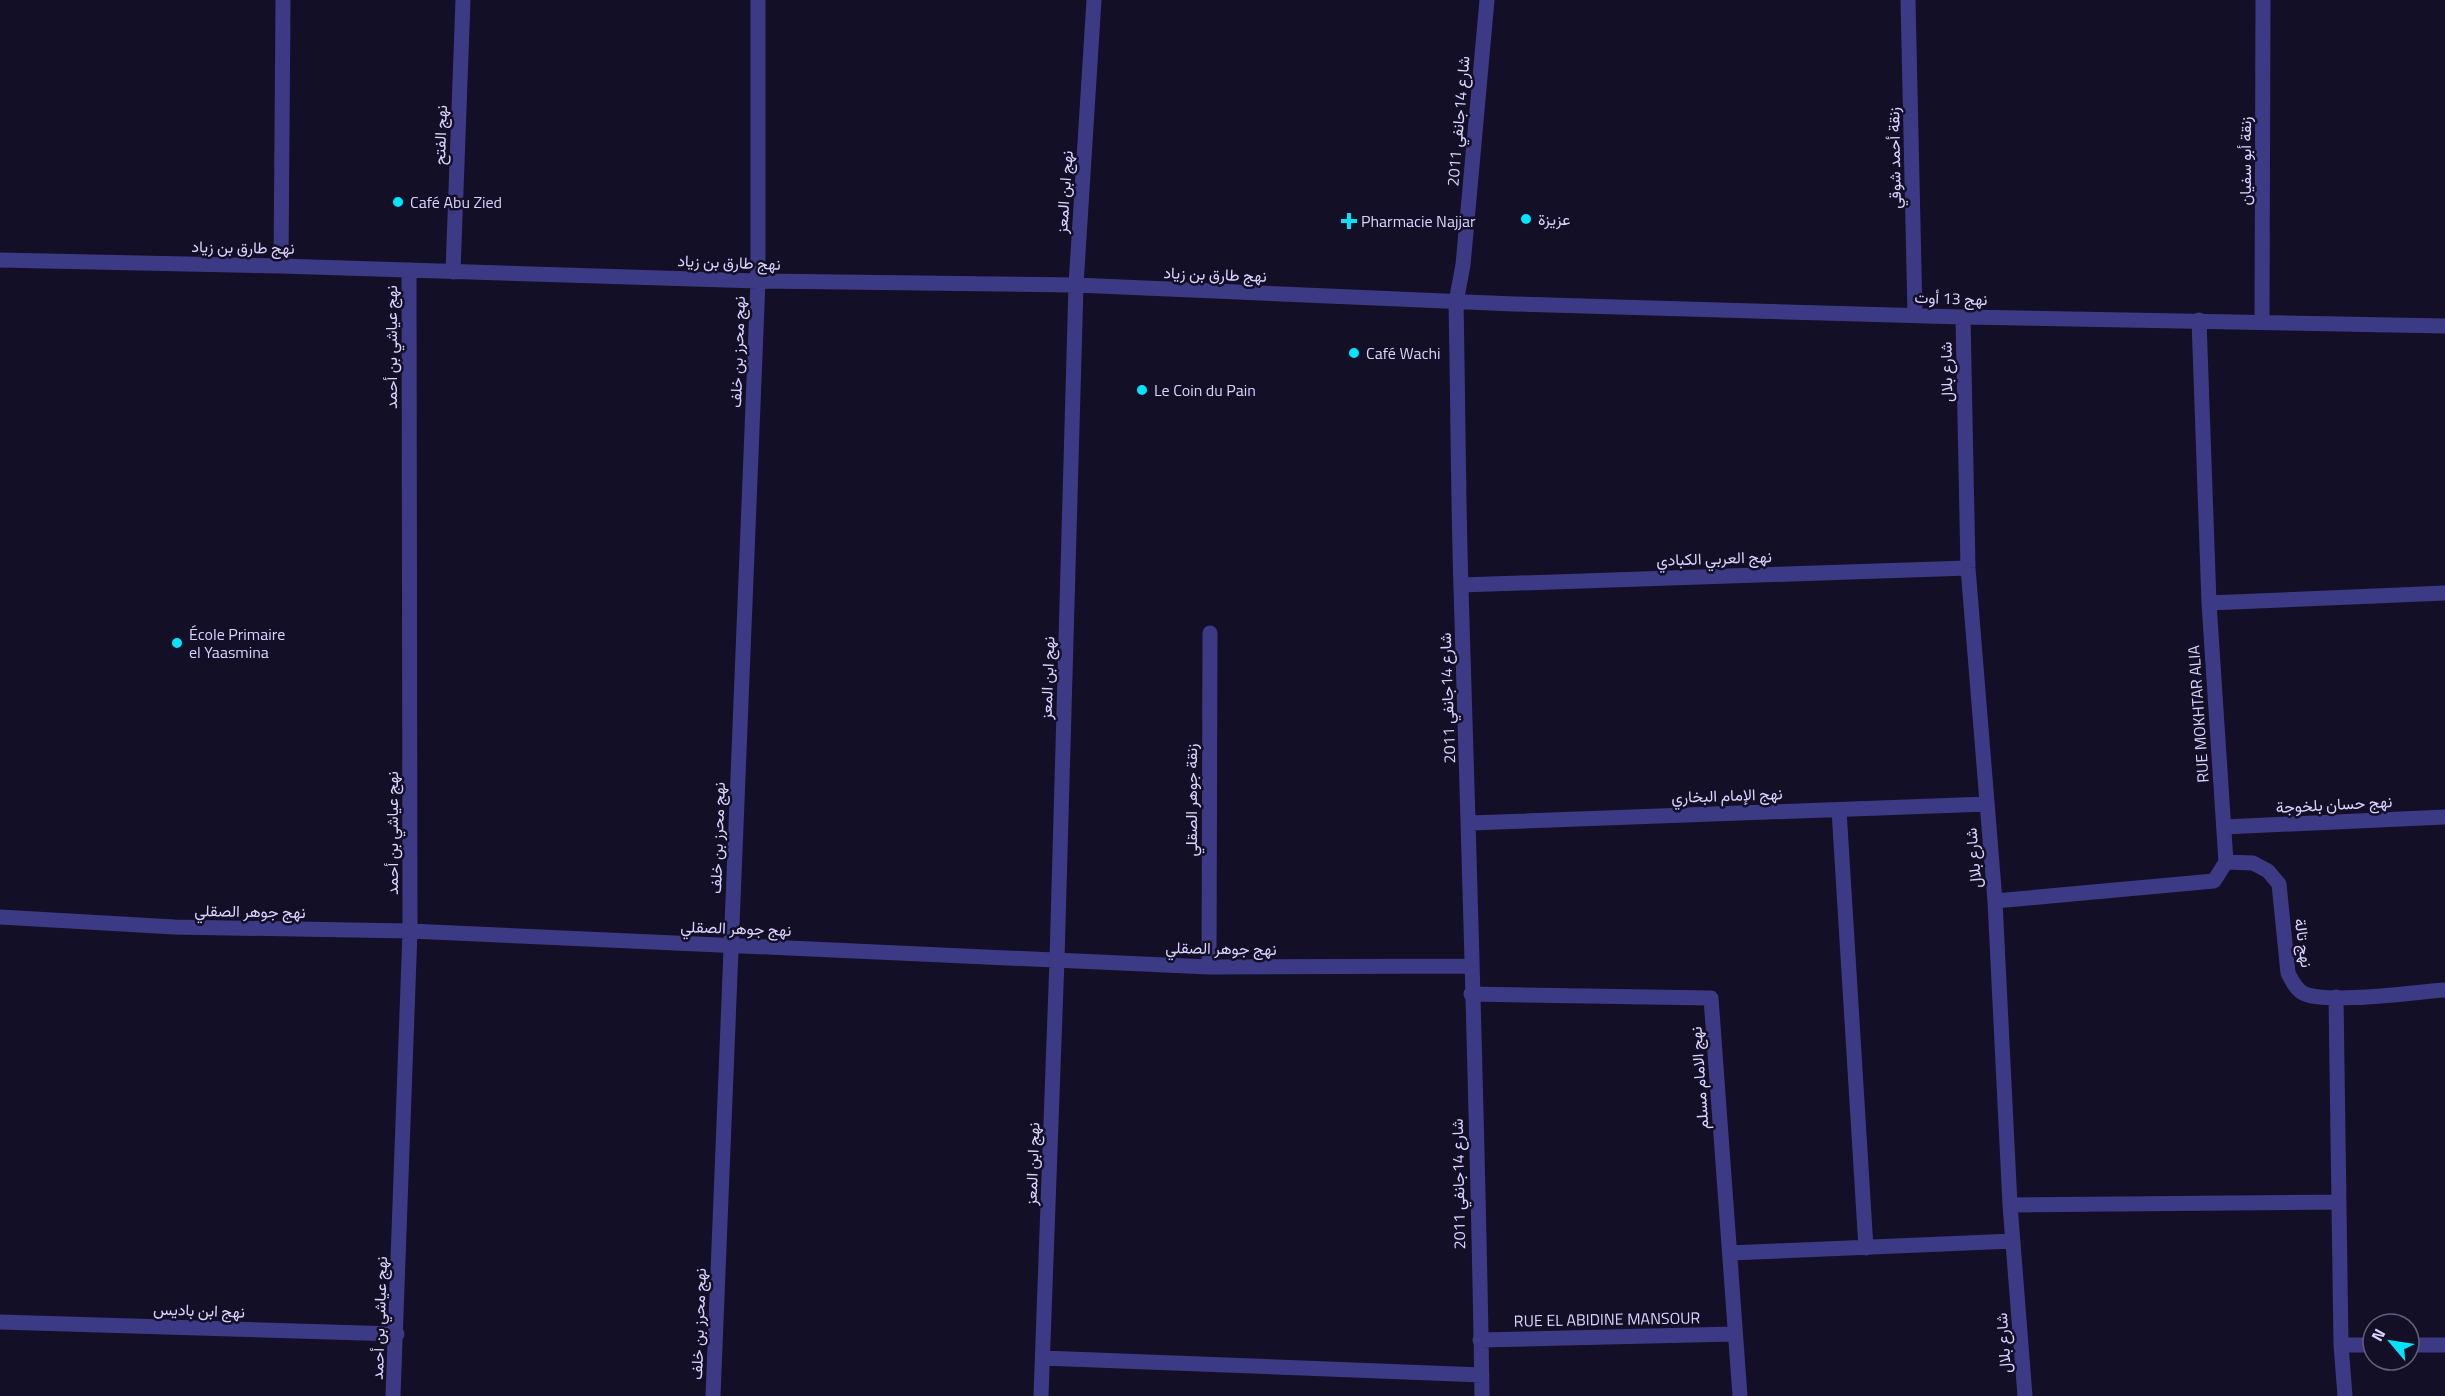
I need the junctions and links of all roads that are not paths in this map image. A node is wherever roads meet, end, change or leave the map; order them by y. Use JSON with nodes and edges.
{"nodes":[{"id":1,"x":283,"y":0,"type":"edge"},
{"id":2,"x":463,"y":0,"type":"edge"},
{"id":3,"x":758,"y":0,"type":"edge"},
{"id":4,"x":1094,"y":0,"type":"edge"},
{"id":5,"x":1487,"y":0,"type":"edge"},
{"id":6,"x":1908,"y":0,"type":"edge"},
{"id":7,"x":2263,"y":0,"type":"edge"},
{"id":8,"x":0,"y":260,"type":"edge"},
{"id":9,"x":281,"y":266,"type":"junction"},
{"id":10,"x":409,"y":270,"type":"junction"},
{"id":11,"x":453,"y":272,"type":"junction"},
{"id":12,"x":758,"y":282,"type":"junction"},
{"id":13,"x":1076,"y":285,"type":"junction"},
{"id":14,"x":1456,"y":302,"type":"junction"},
{"id":15,"x":1915,"y":314,"type":"junction"},
{"id":16,"x":1963,"y":317,"type":"junction"},
{"id":17,"x":2199,"y":320,"type":"junction"},
{"id":18,"x":2262,"y":322,"type":"junction"},
{"id":19,"x":2445,"y":326,"type":"edge"},
{"id":20,"x":1968,"y":568,"type":"junction"},
{"id":21,"x":1461,"y":585,"type":"junction"},
{"id":22,"x":2445,"y":593,"type":"edge"},
{"id":23,"x":2209,"y":603,"type":"junction"},
{"id":24,"x":1210,"y":633,"type":"dead end"},
{"id":25,"x":1987,"y":804,"type":"junction"},
{"id":26,"x":1839,"y":810,"type":"junction"},
{"id":27,"x":2445,"y":817,"type":"edge"},
{"id":28,"x":1470,"y":823,"type":"junction"},
{"id":29,"x":2224,"y":827,"type":"junction"},
{"id":30,"x":2226,"y":862,"type":"junction"},
{"id":31,"x":1995,"y":901,"type":"junction"},
{"id":32,"x":0,"y":917,"type":"edge"},
{"id":33,"x":410,"y":931,"type":"junction"},
{"id":34,"x":730,"y":946,"type":"junction"},
{"id":35,"x":1057,"y":960,"type":"junction"},
{"id":36,"x":1471,"y":966,"type":"junction"},
{"id":37,"x":1209,"y":967,"type":"junction"},
{"id":38,"x":2445,"y":990,"type":"edge"},
{"id":39,"x":1471,"y":994,"type":"junction"},
{"id":40,"x":2336,"y":998,"type":"junction"},
{"id":41,"x":2338,"y":1202,"type":"junction"},
{"id":42,"x":2010,"y":1205,"type":"junction"},
{"id":43,"x":2013,"y":1241,"type":"junction"},
{"id":44,"x":1866,"y":1248,"type":"junction"},
{"id":45,"x":1730,"y":1253,"type":"junction"},
{"id":46,"x":0,"y":1323,"type":"edge"},
{"id":47,"x":397,"y":1334,"type":"junction"},
{"id":48,"x":1734,"y":1334,"type":"junction"},
{"id":49,"x":1480,"y":1340,"type":"junction"},
{"id":50,"x":2341,"y":1345,"type":"junction"},
{"id":51,"x":2361,"y":1345,"type":"edge"},
{"id":52,"x":2421,"y":1345,"type":"edge"},
{"id":53,"x":2445,"y":1345,"type":"edge"},
{"id":54,"x":1043,"y":1358,"type":"junction"},
{"id":55,"x":1482,"y":1375,"type":"junction"},
{"id":56,"x":393,"y":1396,"type":"edge"},
{"id":57,"x":713,"y":1396,"type":"edge"},
{"id":58,"x":1041,"y":1396,"type":"edge"},
{"id":59,"x":1482,"y":1396,"type":"edge"},
{"id":60,"x":1740,"y":1396,"type":"edge"},
{"id":61,"x":2025,"y":1396,"type":"edge"},
{"id":62,"x":2345,"y":1396,"type":"edge"}],
"edges":[{"from":1,"to":9,"type":"street"},
{"from":2,"to":11,"type":"street","name":"نهج الفتح"},
{"from":3,"to":12,"type":"street","name":"نهج محرز بن خلف"},
{"from":4,"to":13,"type":"street","name":"نهج ابن المعز"},
{"from":5,"to":14,"type":"street","name":"شارع 14جانفي 2011"},
{"from":6,"to":15,"type":"street","name":"زنقة أحمد شوقي"},
{"from":7,"to":18,"type":"street","name":"زنقة أبو سفيان"},
{"from":8,"to":9,"type":"street","name":"نهج طارق بن زياد"},
{"from":9,"to":10,"type":"street","name":"نهج طارق بن زياد"},
{"from":10,"to":11,"type":"street","name":"نهج طارق بن زياد"},
{"from":10,"to":33,"type":"street","name":"نهج عياشي بن أحمد"},
{"from":11,"to":12,"type":"street","name":"نهج طارق بن زياد"},
{"from":12,"to":13,"type":"street","name":"نهج طارق بن زياد"},
{"from":12,"to":34,"type":"street","name":"نهج محرز بن خلف"},
{"from":13,"to":14,"type":"street","name":"نهج طارق بن زياد"},
{"from":13,"to":35,"type":"street","name":"نهج ابن المعز"},
{"from":14,"to":15,"type":"street","name":"نهج 13 أوت"},
{"from":14,"to":21,"type":"street","name":"شارع 14جانفي 2011"},
{"from":15,"to":16,"type":"street","name":"نهج 13 أوت"},
{"from":16,"to":17,"type":"street","name":"نهج 13 أوت"},
{"from":16,"to":20,"type":"street","name":"شارع بلال"},
{"from":17,"to":18,"type":"street","name":"نهج 13 أوت"},
{"from":17,"to":23,"type":"street","name":"RUE MOKHTAR ALIA"},
{"from":18,"to":19,"type":"street","name":"نهج 13 أوت"},
{"from":20,"to":21,"type":"street","name":"نهج العربي الكبادي"},
{"from":20,"to":25,"type":"street","name":"شارع بلال"},
{"from":21,"to":28,"type":"street","name":"شارع 14جانفي 2011"},
{"from":22,"to":23,"type":"street"},
{"from":23,"to":29,"type":"street","name":"RUE MOKHTAR ALIA"},
{"from":24,"to":37,"type":"street","name":"زنقة جوهر الصقلي"},
{"from":25,"to":26,"type":"street","name":"نهج الإمام البخاري"},
{"from":25,"to":31,"type":"street","name":"شارع بلال"},
{"from":26,"to":28,"type":"street","name":"نهج الإمام البخاري"},
{"from":26,"to":44,"type":"street"},
{"from":27,"to":29,"type":"street","name":"نهج حسان بلخوجة"},
{"from":28,"to":36,"type":"street","name":"شارع 14جانفي 2011"},
{"from":29,"to":30,"type":"street","name":"RUE MOKHTAR ALIA"},
{"from":30,"to":31,"type":"street"},
{"from":30,"to":40,"type":"street","name":"نهج تالة"},
{"from":31,"to":42,"type":"street","name":"شارع بلال"},
{"from":32,"to":33,"type":"street","name":"نهج جوهر الصقلي"},
{"from":33,"to":34,"type":"street","name":"نهج جوهر الصقلي"},
{"from":33,"to":47,"type":"street","name":"نهج عياشي بن أحمد"},
{"from":34,"to":35,"type":"street","name":"نهج جوهر الصقلي"},
{"from":34,"to":57,"type":"street","name":"نهج محرز بن خلف"},
{"from":35,"to":37,"type":"street","name":"نهج جوهر الصقلي"},
{"from":35,"to":54,"type":"street","name":"نهج ابن المعز"},
{"from":36,"to":37,"type":"street","name":"نهج جوهر الصقلي"},
{"from":36,"to":39,"type":"street","name":"شارع 14جانفي 2011"},
{"from":38,"to":40,"type":"street","name":"نهج تالة"},
{"from":39,"to":45,"type":"street","name":"نهج الامام مسلم"},
{"from":39,"to":49,"type":"street","name":"شارع 14جانفي 2011"},
{"from":40,"to":41,"type":"street"},
{"from":41,"to":42,"type":"street"},
{"from":41,"to":50,"type":"street"},
{"from":42,"to":43,"type":"street","name":"شارع بلال"},
{"from":43,"to":44,"type":"street"},
{"from":43,"to":61,"type":"street","name":"شارع بلال"},
{"from":44,"to":45,"type":"street"},
{"from":45,"to":48,"type":"street","name":"نهج الامام مسلم"},
{"from":46,"to":47,"type":"street","name":"نهج ابن باديس"},
{"from":47,"to":56,"type":"street","name":"نهج عياشي بن أحمد"},
{"from":48,"to":49,"type":"street","name":"RUE EL ABIDINE MANSOUR"},
{"from":48,"to":60,"type":"street","name":"نهج الامام مسلم"},
{"from":49,"to":55,"type":"street","name":"شارع 14جانفي 2011"},
{"from":50,"to":51,"type":"street"},
{"from":50,"to":62,"type":"street"},
{"from":52,"to":53,"type":"street"},
{"from":54,"to":55,"type":"street"},
{"from":54,"to":58,"type":"street","name":"نهج ابن المعز"},
{"from":55,"to":59,"type":"street","name":"شارع 14جانفي 2011"}]}
